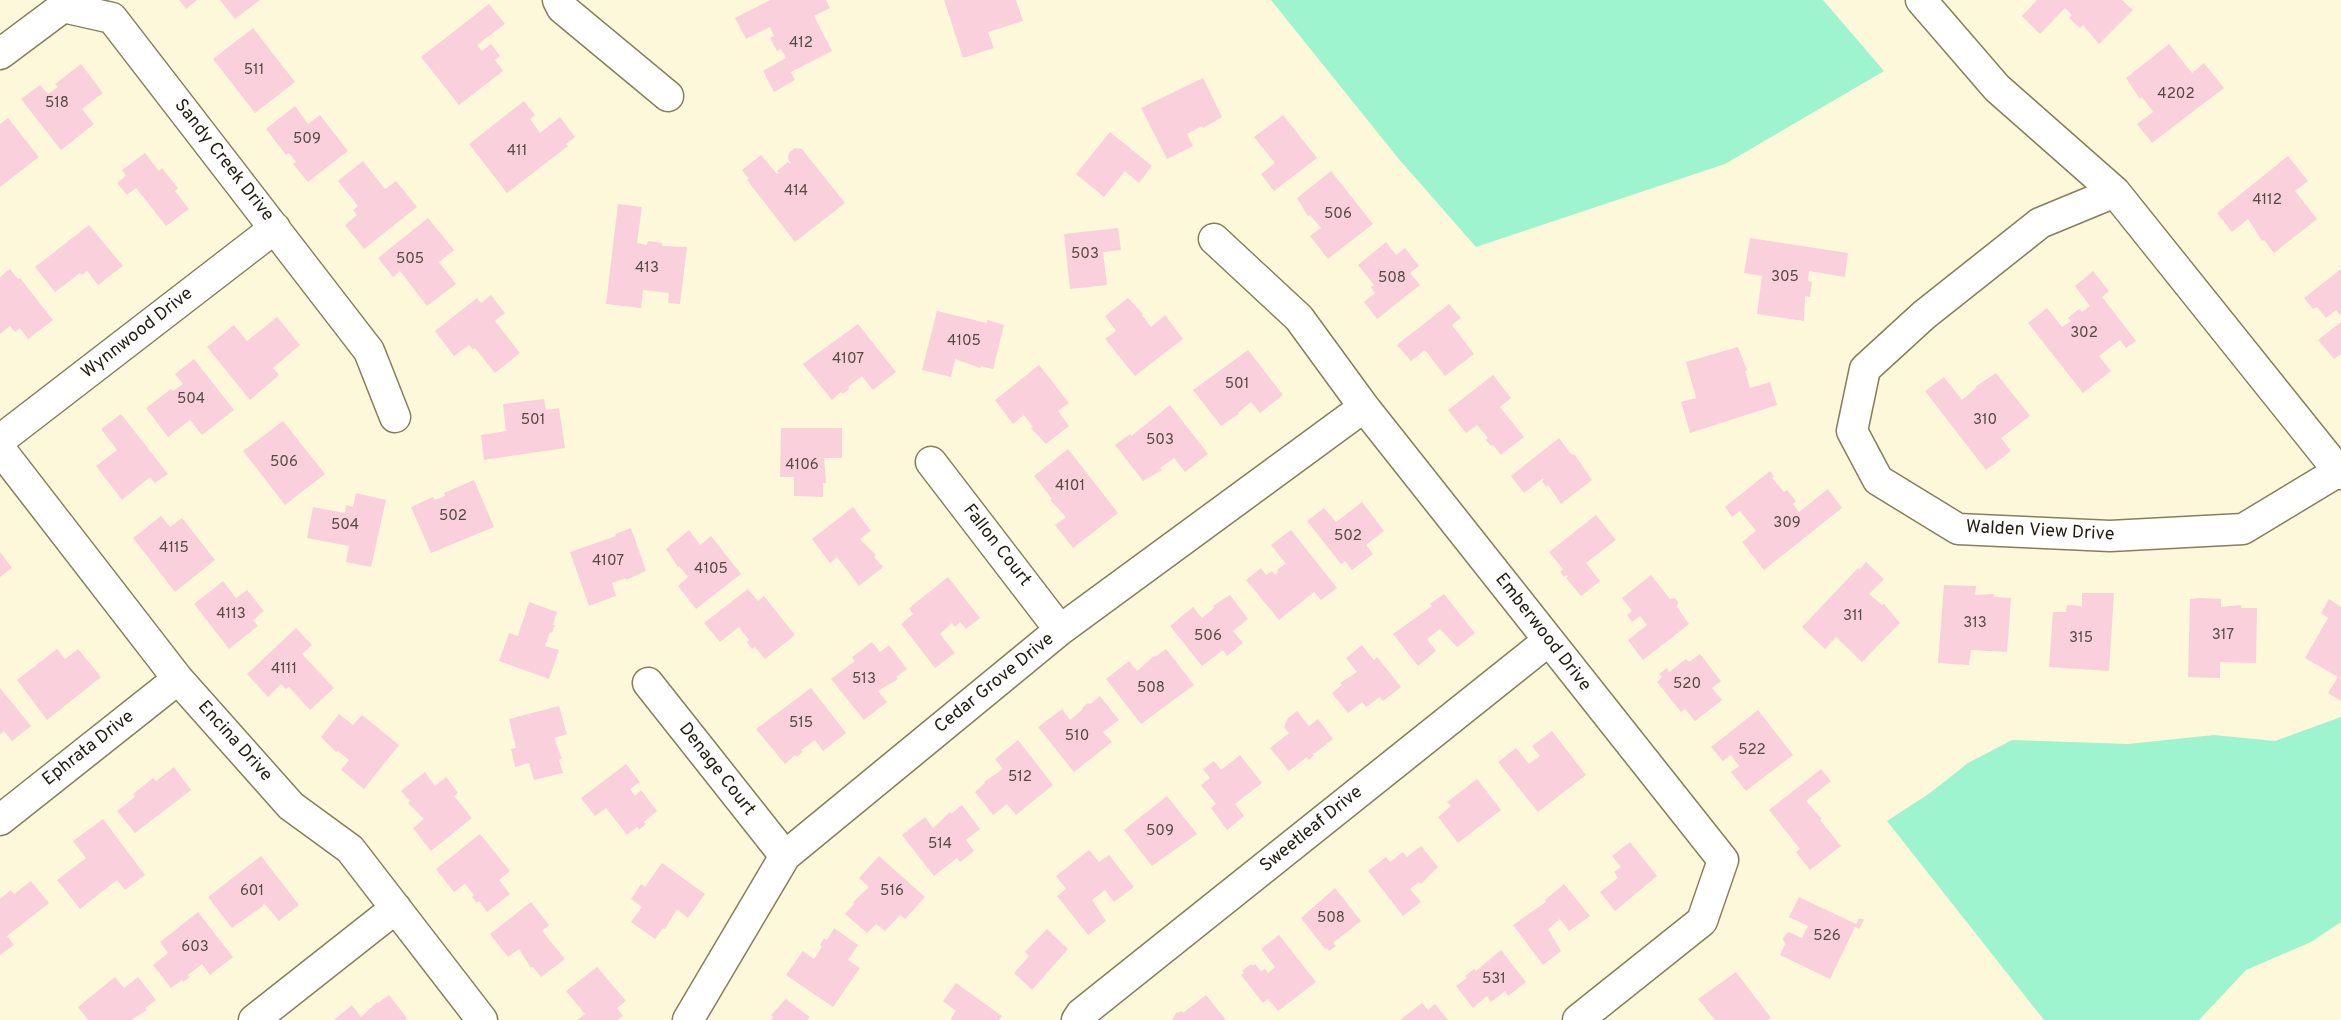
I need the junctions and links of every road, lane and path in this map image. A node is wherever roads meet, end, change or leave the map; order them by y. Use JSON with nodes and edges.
{"nodes":[{"id":1,"x":558,"y":0,"type":"edge"},
{"id":2,"x":1921,"y":0,"type":"edge"},
{"id":3,"x":0,"y":54,"type":"edge"},
{"id":4,"x":668,"y":96,"type":"dead end"},
{"id":5,"x":2115,"y":192,"type":"junction"},
{"id":6,"x":275,"y":228,"type":"junction"},
{"id":7,"x":1214,"y":239,"type":"dead end"},
{"id":8,"x":1364,"y":407,"type":"junction"},
{"id":9,"x":395,"y":417,"type":"dead end"},
{"id":10,"x":0,"y":440,"type":"edge"},
{"id":11,"x":0,"y":449,"type":"edge"},
{"id":12,"x":931,"y":462,"type":"dead end"},
{"id":13,"x":2340,"y":472,"type":"edge"},
{"id":14,"x":1060,"y":630,"type":"junction"},
{"id":15,"x":1548,"y":641,"type":"junction"},
{"id":16,"x":178,"y":679,"type":"junction"},
{"id":17,"x":648,"y":683,"type":"dead end"},
{"id":18,"x":0,"y":820,"type":"edge"},
{"id":19,"x":785,"y":856,"type":"junction"},
{"id":20,"x":396,"y":908,"type":"junction"},
{"id":21,"x":254,"y":1020,"type":"edge"},
{"id":22,"x":482,"y":1020,"type":"edge"},
{"id":23,"x":688,"y":1020,"type":"edge"},
{"id":24,"x":1077,"y":1020,"type":"edge"},
{"id":25,"x":1578,"y":1020,"type":"edge"}],
"edges":[{"from":1,"to":4,"type":"street"},
{"from":2,"to":5,"type":"street","name":"Walden View Drive"},
{"from":3,"to":6,"type":"street","name":"Sandy Creek Drive"},
{"from":5,"to":13,"type":"street","name":"Walden View Drive"},
{"from":5,"to":13,"type":"street","name":"Walden View Drive"},
{"from":6,"to":9,"type":"street","name":"Sandy Creek Drive"},
{"from":6,"to":10,"type":"street","name":"Wynnwood Drive"},
{"from":7,"to":8,"type":"street","name":"Emberwood Drive"},
{"from":8,"to":14,"type":"street","name":"Cedar Grove Drive"},
{"from":8,"to":15,"type":"street","name":"Emberwood Drive"},
{"from":11,"to":16,"type":"street","name":"Encina Drive"},
{"from":12,"to":14,"type":"street","name":"Fallon Court"},
{"from":14,"to":19,"type":"street","name":"Cedar Grove Drive"},
{"from":15,"to":24,"type":"street","name":"Sweetleaf Drive"},
{"from":15,"to":25,"type":"street","name":"Emberwood Drive"},
{"from":16,"to":18,"type":"street","name":"Ephrata Drive"},
{"from":16,"to":20,"type":"street","name":"Encina Drive"},
{"from":17,"to":19,"type":"street","name":"Denage Court"},
{"from":19,"to":23,"type":"street","name":"Cedar Grove Drive"},
{"from":20,"to":21,"type":"street"},
{"from":20,"to":22,"type":"street","name":"Encina Drive"}]}
